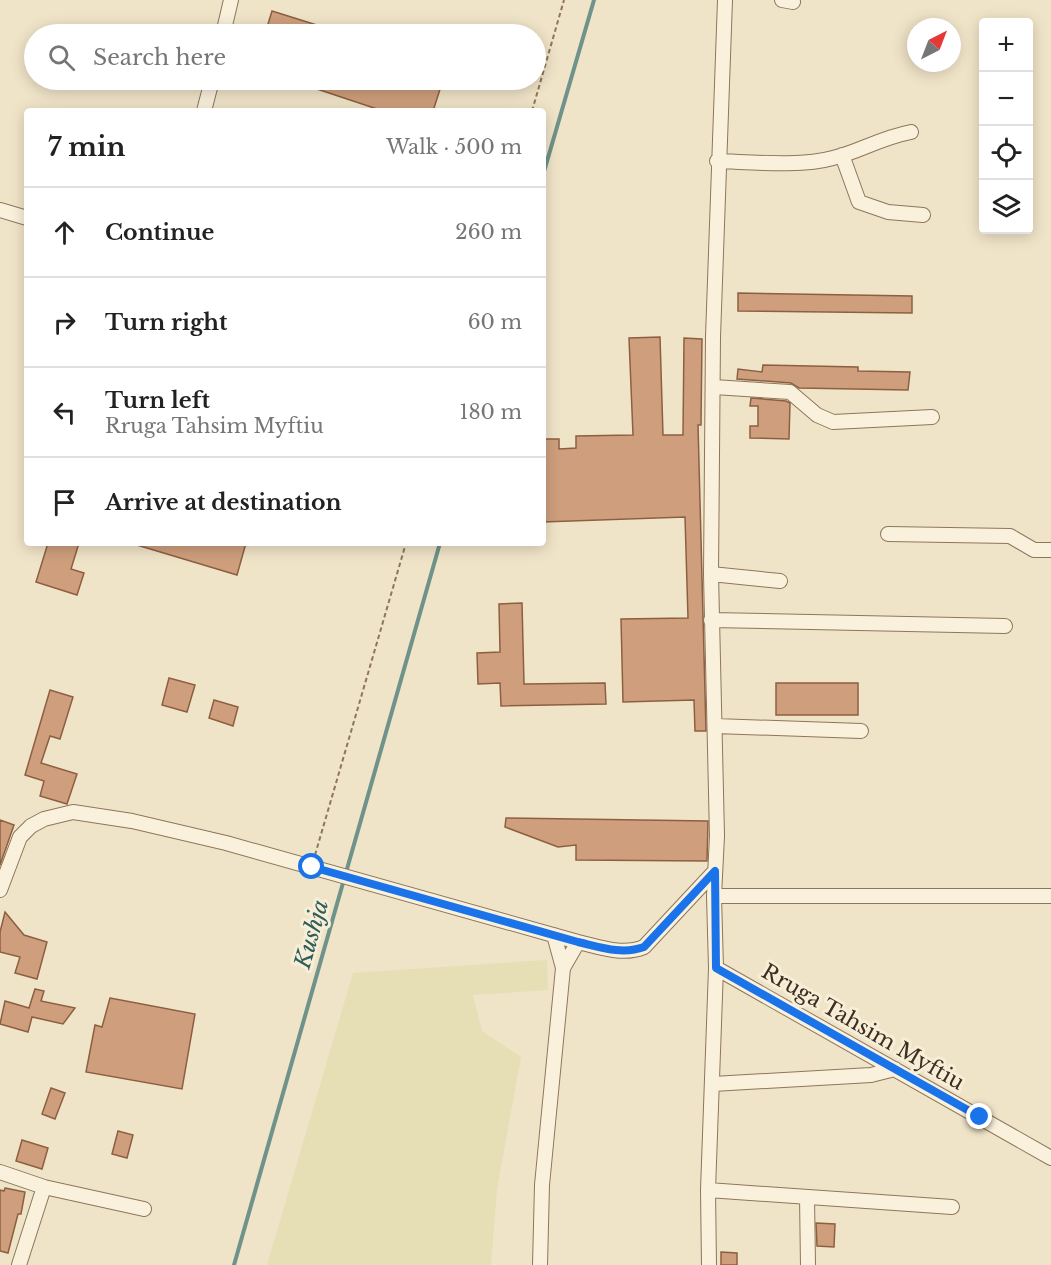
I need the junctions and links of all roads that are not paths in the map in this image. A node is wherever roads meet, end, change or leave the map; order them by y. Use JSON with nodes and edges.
{"nodes":[{"id":1,"x":231,"y":0,"type":"edge"},
{"id":2,"x":724,"y":0,"type":"edge"},
{"id":3,"x":225,"y":24,"type":"edge"},
{"id":4,"x":209,"y":90,"type":"edge"},
{"id":5,"x":205,"y":108,"type":"edge"},
{"id":6,"x":911,"y":132,"type":"dead end"},
{"id":7,"x":842,"y":155,"type":"junction"},
{"id":8,"x":717,"y":160,"type":"junction"},
{"id":9,"x":0,"y":210,"type":"edge"},
{"id":10,"x":923,"y":215,"type":"dead end"},
{"id":11,"x":24,"y":217,"type":"edge"},
{"id":12,"x":714,"y":387,"type":"junction"},
{"id":13,"x":932,"y":417,"type":"dead end"},
{"id":14,"x":888,"y":534,"type":"dead end"},
{"id":15,"x":1051,"y":550,"type":"edge"},
{"id":16,"x":711,"y":574,"type":"junction"},
{"id":17,"x":780,"y":581,"type":"dead end"},
{"id":18,"x":711,"y":620,"type":"junction"},
{"id":19,"x":1005,"y":626,"type":"dead end"},
{"id":20,"x":715,"y":726,"type":"junction"},
{"id":21,"x":861,"y":731,"type":"dead end"},
{"id":22,"x":715,"y":871,"type":"junction"},
{"id":23,"x":0,"y":890,"type":"edge"},
{"id":24,"x":714,"y":896,"type":"junction"},
{"id":25,"x":1051,"y":896,"type":"edge"},
{"id":26,"x":554,"y":935,"type":"junction"},
{"id":27,"x":578,"y":942,"type":"junction"},
{"id":28,"x":562,"y":968,"type":"junction"},
{"id":29,"x":716,"y":968,"type":"junction"},
{"id":30,"x":895,"y":1069,"type":"junction"},
{"id":31,"x":713,"y":1084,"type":"junction"},
{"id":32,"x":1051,"y":1158,"type":"edge"},
{"id":33,"x":0,"y":1172,"type":"edge"},
{"id":34,"x":44,"y":1187,"type":"junction"},
{"id":35,"x":708,"y":1190,"type":"junction"},
{"id":36,"x":807,"y":1197,"type":"junction"},
{"id":37,"x":952,"y":1207,"type":"dead end"},
{"id":38,"x":144,"y":1209,"type":"dead end"},
{"id":39,"x":19,"y":1265,"type":"edge"},
{"id":40,"x":540,"y":1265,"type":"edge"},
{"id":41,"x":709,"y":1265,"type":"edge"},
{"id":42,"x":808,"y":1265,"type":"edge"}],
"edges":[{"from":1,"to":3,"type":"street"},
{"from":2,"to":8,"type":"street"},
{"from":4,"to":5,"type":"street"},
{"from":6,"to":7,"type":"street"},
{"from":7,"to":8,"type":"street"},
{"from":7,"to":10,"type":"street"},
{"from":8,"to":12,"type":"street"},
{"from":9,"to":11,"type":"street"},
{"from":12,"to":13,"type":"street"},
{"from":12,"to":16,"type":"street"},
{"from":14,"to":15,"type":"street"},
{"from":16,"to":17,"type":"street"},
{"from":16,"to":18,"type":"street"},
{"from":18,"to":19,"type":"street"},
{"from":18,"to":20,"type":"street"},
{"from":20,"to":21,"type":"street"},
{"from":20,"to":22,"type":"street"},
{"from":22,"to":24,"type":"street"},
{"from":22,"to":27,"type":"street"},
{"from":23,"to":26,"type":"street"},
{"from":24,"to":25,"type":"street"},
{"from":24,"to":29,"type":"street"},
{"from":26,"to":27,"type":"street"},
{"from":26,"to":28,"type":"street"},
{"from":27,"to":28,"type":"street"},
{"from":28,"to":40,"type":"street"},
{"from":29,"to":30,"type":"street","name":"Rruga Tahsim Myftiu"},
{"from":29,"to":31,"type":"street"},
{"from":30,"to":31,"type":"street"},
{"from":30,"to":32,"type":"street","name":"Rruga Tahsim Myftiu"},
{"from":31,"to":35,"type":"street"},
{"from":33,"to":34,"type":"street"},
{"from":34,"to":38,"type":"street"},
{"from":34,"to":39,"type":"street"},
{"from":35,"to":36,"type":"street"},
{"from":35,"to":41,"type":"street"},
{"from":36,"to":37,"type":"street"},
{"from":36,"to":42,"type":"street"}]}
